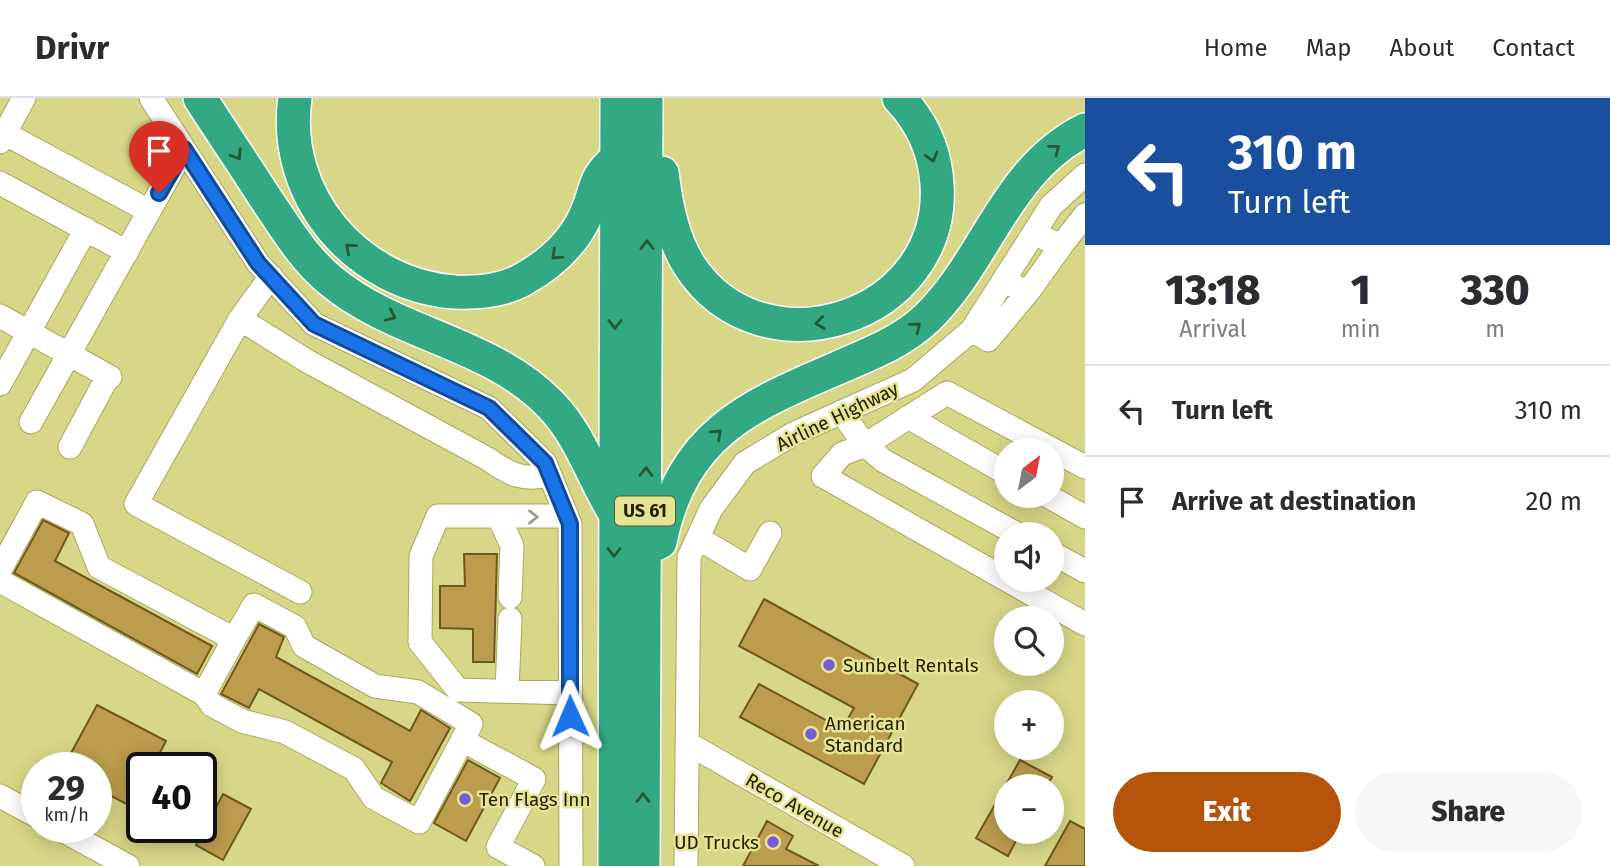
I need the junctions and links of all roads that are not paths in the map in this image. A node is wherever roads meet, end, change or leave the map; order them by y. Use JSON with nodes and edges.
{"nodes":[{"id":1,"x":24,"y":98,"type":"edge"},
{"id":2,"x":151,"y":98,"type":"edge"},
{"id":3,"x":200,"y":98,"type":"edge"},
{"id":4,"x":295,"y":98,"type":"edge"},
{"id":5,"x":617,"y":98,"type":"edge"},
{"id":6,"x":646,"y":98,"type":"edge"},
{"id":7,"x":899,"y":98,"type":"edge"},
{"id":8,"x":1085,"y":130,"type":"edge"},
{"id":9,"x":2,"y":135,"type":"edge"},
{"id":10,"x":184,"y":149,"type":"junction"},
{"id":11,"x":631,"y":157,"type":"junction"},
{"id":12,"x":1085,"y":174,"type":"edge"},
{"id":13,"x":0,"y":183,"type":"edge"},
{"id":14,"x":1065,"y":193,"type":"junction"},
{"id":15,"x":149,"y":211,"type":"junction"},
{"id":16,"x":1085,"y":213,"type":"edge"},
{"id":17,"x":86,"y":229,"type":"junction"},
{"id":18,"x":1034,"y":234,"type":"junction"},
{"id":19,"x":1060,"y":246,"type":"junction"},
{"id":20,"x":127,"y":251,"type":"junction"},
{"id":21,"x":271,"y":276,"type":"junction"},
{"id":22,"x":1003,"y":281,"type":"junction"},
{"id":23,"x":1028,"y":292,"type":"junction"},
{"id":24,"x":0,"y":316,"type":"edge"},
{"id":25,"x":240,"y":319,"type":"junction"},
{"id":26,"x":971,"y":330,"type":"junction"},
{"id":27,"x":29,"y":332,"type":"junction"},
{"id":28,"x":70,"y":355,"type":"junction"},
{"id":29,"x":0,"y":384,"type":"edge"},
{"id":30,"x":841,"y":412,"type":"junction"},
{"id":31,"x":908,"y":417,"type":"junction"},
{"id":32,"x":31,"y":422,"type":"dead end"},
{"id":33,"x":865,"y":445,"type":"junction"},
{"id":34,"x":70,"y":447,"type":"dead end"},
{"id":35,"x":994,"y":466,"type":"edge"},
{"id":36,"x":1085,"y":467,"type":"edge"},
{"id":37,"x":550,"y":475,"type":"junction"},
{"id":38,"x":1064,"y":505,"type":"edge"},
{"id":39,"x":614,"y":512,"type":"junction"},
{"id":40,"x":567,"y":516,"type":"junction"},
{"id":41,"x":499,"y":517,"type":"junction"},
{"id":42,"x":1085,"y":517,"type":"edge"},
{"id":43,"x":995,"y":522,"type":"edge"},
{"id":44,"x":770,"y":533,"type":"dead end"},
{"id":45,"x":698,"y":538,"type":"junction"},
{"id":46,"x":645,"y":550,"type":"junction"},
{"id":47,"x":1064,"y":560,"type":"edge"},
{"id":48,"x":0,"y":570,"type":"edge"},
{"id":49,"x":1085,"y":571,"type":"edge"},
{"id":50,"x":0,"y":581,"type":"edge"},
{"id":51,"x":300,"y":592,"type":"dead end"},
{"id":52,"x":1085,"y":624,"type":"edge"},
{"id":53,"x":234,"y":639,"type":"junction"},
{"id":54,"x":507,"y":691,"type":"junction"},
{"id":55,"x":569,"y":693,"type":"junction"},
{"id":56,"x":204,"y":694,"type":"junction"},
{"id":57,"x":462,"y":740,"type":"junction"},
{"id":58,"x":687,"y":743,"type":"junction"},
{"id":59,"x":534,"y":779,"type":"junction"},
{"id":60,"x":572,"y":782,"type":"junction"},
{"id":61,"x":0,"y":796,"type":"edge"},
{"id":62,"x":21,"y":807,"type":"edge"},
{"id":63,"x":86,"y":843,"type":"edge"},
{"id":64,"x":128,"y":866,"type":"edge"},
{"id":65,"x":533,"y":866,"type":"edge"},
{"id":66,"x":571,"y":866,"type":"edge"},
{"id":67,"x":615,"y":866,"type":"edge"},
{"id":68,"x":643,"y":866,"type":"edge"},
{"id":69,"x":686,"y":866,"type":"edge"},
{"id":70,"x":903,"y":866,"type":"edge"}],
"edges":[{"from":1,"to":9,"type":"street"},
{"from":2,"to":10,"type":"street"},
{"from":3,"to":39,"type":"highway","one_way":true},
{"from":11,"to":4,"type":"highway","one_way":true},
{"from":5,"to":11,"type":"highway","number":"US 61"},
{"from":6,"to":11,"type":"highway","number":"US 61"},
{"from":7,"to":11,"type":"highway","one_way":true},
{"from":46,"to":8,"type":"highway","one_way":true},
{"from":9,"to":15,"type":"street"},
{"from":10,"to":15,"type":"street"},
{"from":10,"to":21,"type":"street"},
{"from":11,"to":39,"type":"highway","number":"US 61","one_way":true},
{"from":46,"to":11,"type":"highway","number":"US 61","one_way":true},
{"from":12,"to":14,"type":"street","name":"Airline Highway"},
{"from":13,"to":17,"type":"street"},
{"from":14,"to":16,"type":"street"},
{"from":14,"to":18,"type":"street","name":"Airline Highway"},
{"from":15,"to":20,"type":"street"},
{"from":16,"to":19,"type":"street"},
{"from":17,"to":20,"type":"street"},
{"from":17,"to":27,"type":"street"},
{"from":18,"to":19,"type":"street"},
{"from":18,"to":22,"type":"street","name":"Airline Highway"},
{"from":19,"to":23,"type":"street"},
{"from":20,"to":28,"type":"street"},
{"from":21,"to":25,"type":"street"},
{"from":21,"to":37,"type":"street"},
{"from":22,"to":23,"type":"street"},
{"from":22,"to":26,"type":"street","name":"Airline Highway"},
{"from":23,"to":26,"type":"street"},
{"from":24,"to":27,"type":"street"},
{"from":25,"to":37,"type":"street"},
{"from":25,"to":51,"type":"street"},
{"from":26,"to":30,"type":"street","name":"Airline Highway"},
{"from":27,"to":28,"type":"street"},
{"from":27,"to":29,"type":"street"},
{"from":28,"to":32,"type":"street"},
{"from":28,"to":34,"type":"street"},
{"from":30,"to":33,"type":"street"},
{"from":30,"to":45,"type":"street","name":"Airline Highway"},
{"from":31,"to":33,"type":"street"},
{"from":31,"to":35,"type":"street"},
{"from":31,"to":36,"type":"street"},
{"from":33,"to":43,"type":"street"},
{"from":33,"to":52,"type":"street"},
{"from":37,"to":40,"type":"street"},
{"from":38,"to":42,"type":"street"},
{"from":39,"to":67,"type":"highway","number":"US 61","one_way":true},
{"from":41,"to":40,"type":"street","one_way":true},
{"from":40,"to":55,"type":"street"},
{"from":41,"to":54,"type":"street"},
{"from":41,"to":54,"type":"street"},
{"from":44,"to":45,"type":"street"},
{"from":45,"to":58,"type":"street","name":"Airline Highway"},
{"from":68,"to":46,"type":"highway","number":"US 61","one_way":true},
{"from":47,"to":49,"type":"street"},
{"from":48,"to":53,"type":"street"},
{"from":50,"to":56,"type":"street"},
{"from":53,"to":56,"type":"street"},
{"from":53,"to":57,"type":"street"},
{"from":54,"to":55,"type":"street"},
{"from":55,"to":60,"type":"street"},
{"from":56,"to":57,"type":"street"},
{"from":57,"to":59,"type":"street"},
{"from":58,"to":69,"type":"street","name":"Airline Highway"},
{"from":58,"to":70,"type":"street","name":"Reco Avenue"},
{"from":59,"to":60,"type":"street"},
{"from":59,"to":65,"type":"street"},
{"from":60,"to":66,"type":"street"},
{"from":61,"to":62,"type":"street"},
{"from":63,"to":64,"type":"street"}]}
